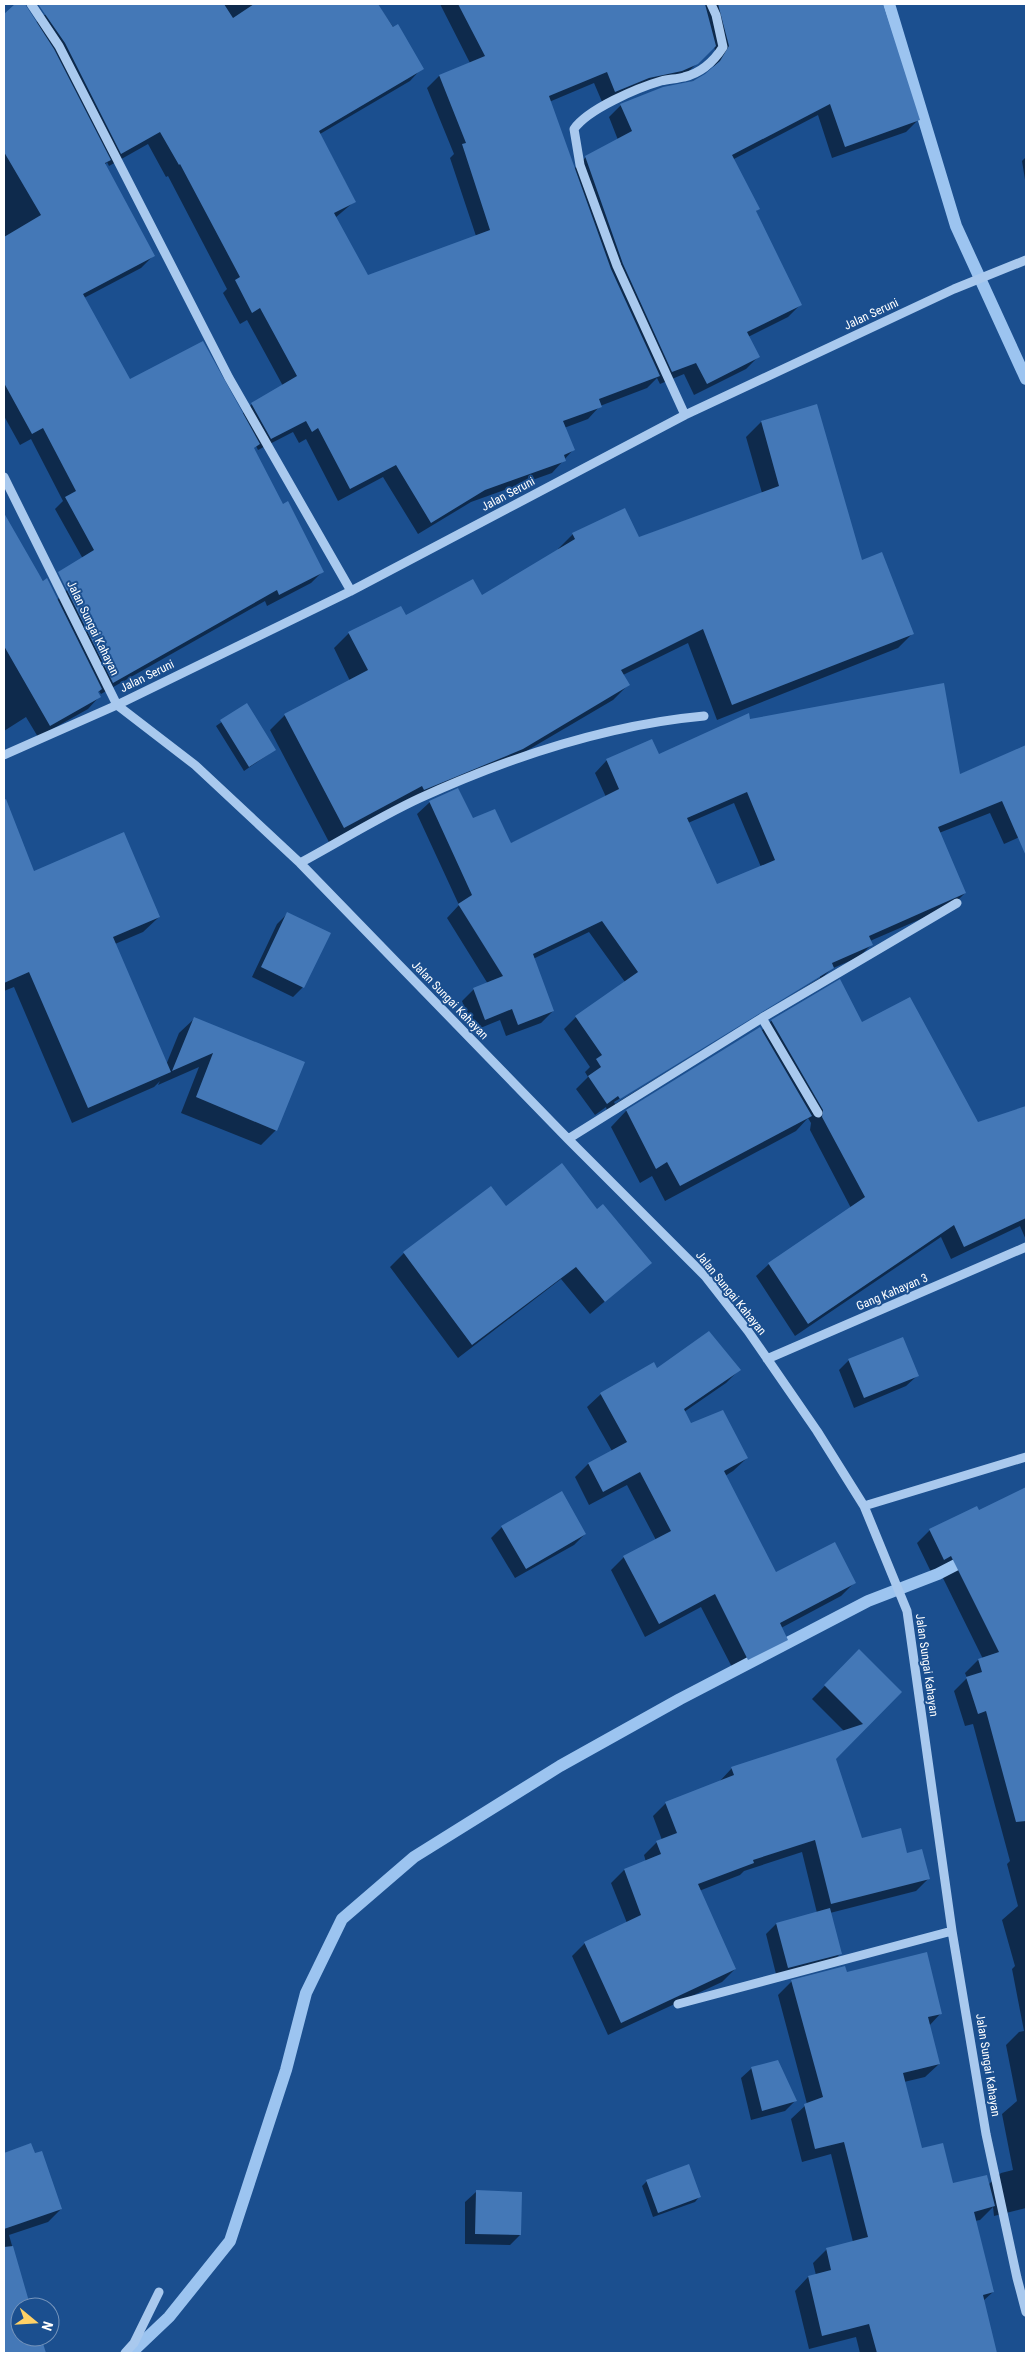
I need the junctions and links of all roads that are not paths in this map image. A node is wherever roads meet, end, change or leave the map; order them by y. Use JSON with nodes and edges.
{"nodes":[{"id":1,"x":31,"y":4,"type":"edge"},
{"id":2,"x":711,"y":4,"type":"edge"},
{"id":3,"x":1026,"y":260,"type":"edge"},
{"id":4,"x":684,"y":415,"type":"junction"},
{"id":5,"x":4,"y":477,"type":"edge"},
{"id":6,"x":351,"y":591,"type":"junction"},
{"id":7,"x":116,"y":705,"type":"junction"},
{"id":8,"x":704,"y":716,"type":"dead end"},
{"id":9,"x":4,"y":755,"type":"edge"},
{"id":10,"x":300,"y":863,"type":"junction"},
{"id":11,"x":957,"y":903,"type":"dead end"},
{"id":12,"x":762,"y":1018,"type":"junction"},
{"id":13,"x":818,"y":1113,"type":"dead end"},
{"id":14,"x":568,"y":1138,"type":"junction"},
{"id":15,"x":1026,"y":1248,"type":"edge"},
{"id":16,"x":767,"y":1359,"type":"junction"},
{"id":17,"x":1026,"y":1457,"type":"edge"},
{"id":18,"x":864,"y":1506,"type":"junction"},
{"id":19,"x":952,"y":1930,"type":"junction"},
{"id":20,"x":678,"y":2004,"type":"dead end"},
{"id":21,"x":159,"y":2292,"type":"dead end"},
{"id":22,"x":1026,"y":2312,"type":"edge"},
{"id":23,"x":125,"y":2353,"type":"edge"}],
"edges":[{"from":1,"to":6,"type":"street"},
{"from":2,"to":4,"type":"street"},
{"from":3,"to":4,"type":"street","name":"Jalan Seruni"},
{"from":4,"to":6,"type":"street","name":"Jalan Seruni"},
{"from":5,"to":7,"type":"street","name":"Jalan Sungai Kahayan"},
{"from":6,"to":7,"type":"street","name":"Jalan Seruni"},
{"from":7,"to":9,"type":"street","name":"Jalan Seruni"},
{"from":7,"to":10,"type":"street","name":"Jalan Sungai Kahayan"},
{"from":8,"to":10,"type":"street"},
{"from":10,"to":14,"type":"street","name":"Jalan Sungai Kahayan"},
{"from":11,"to":12,"type":"street"},
{"from":12,"to":13,"type":"street"},
{"from":12,"to":14,"type":"street"},
{"from":14,"to":16,"type":"street","name":"Jalan Sungai Kahayan"},
{"from":15,"to":16,"type":"street","name":"Gang Kahayan 3"},
{"from":16,"to":18,"type":"street","name":"Jalan Sungai Kahayan"},
{"from":17,"to":18,"type":"street"},
{"from":18,"to":19,"type":"street","name":"Jalan Sungai Kahayan"},
{"from":19,"to":20,"type":"street"},
{"from":19,"to":22,"type":"street","name":"Jalan Sungai Kahayan"},
{"from":21,"to":23,"type":"street"}]}
